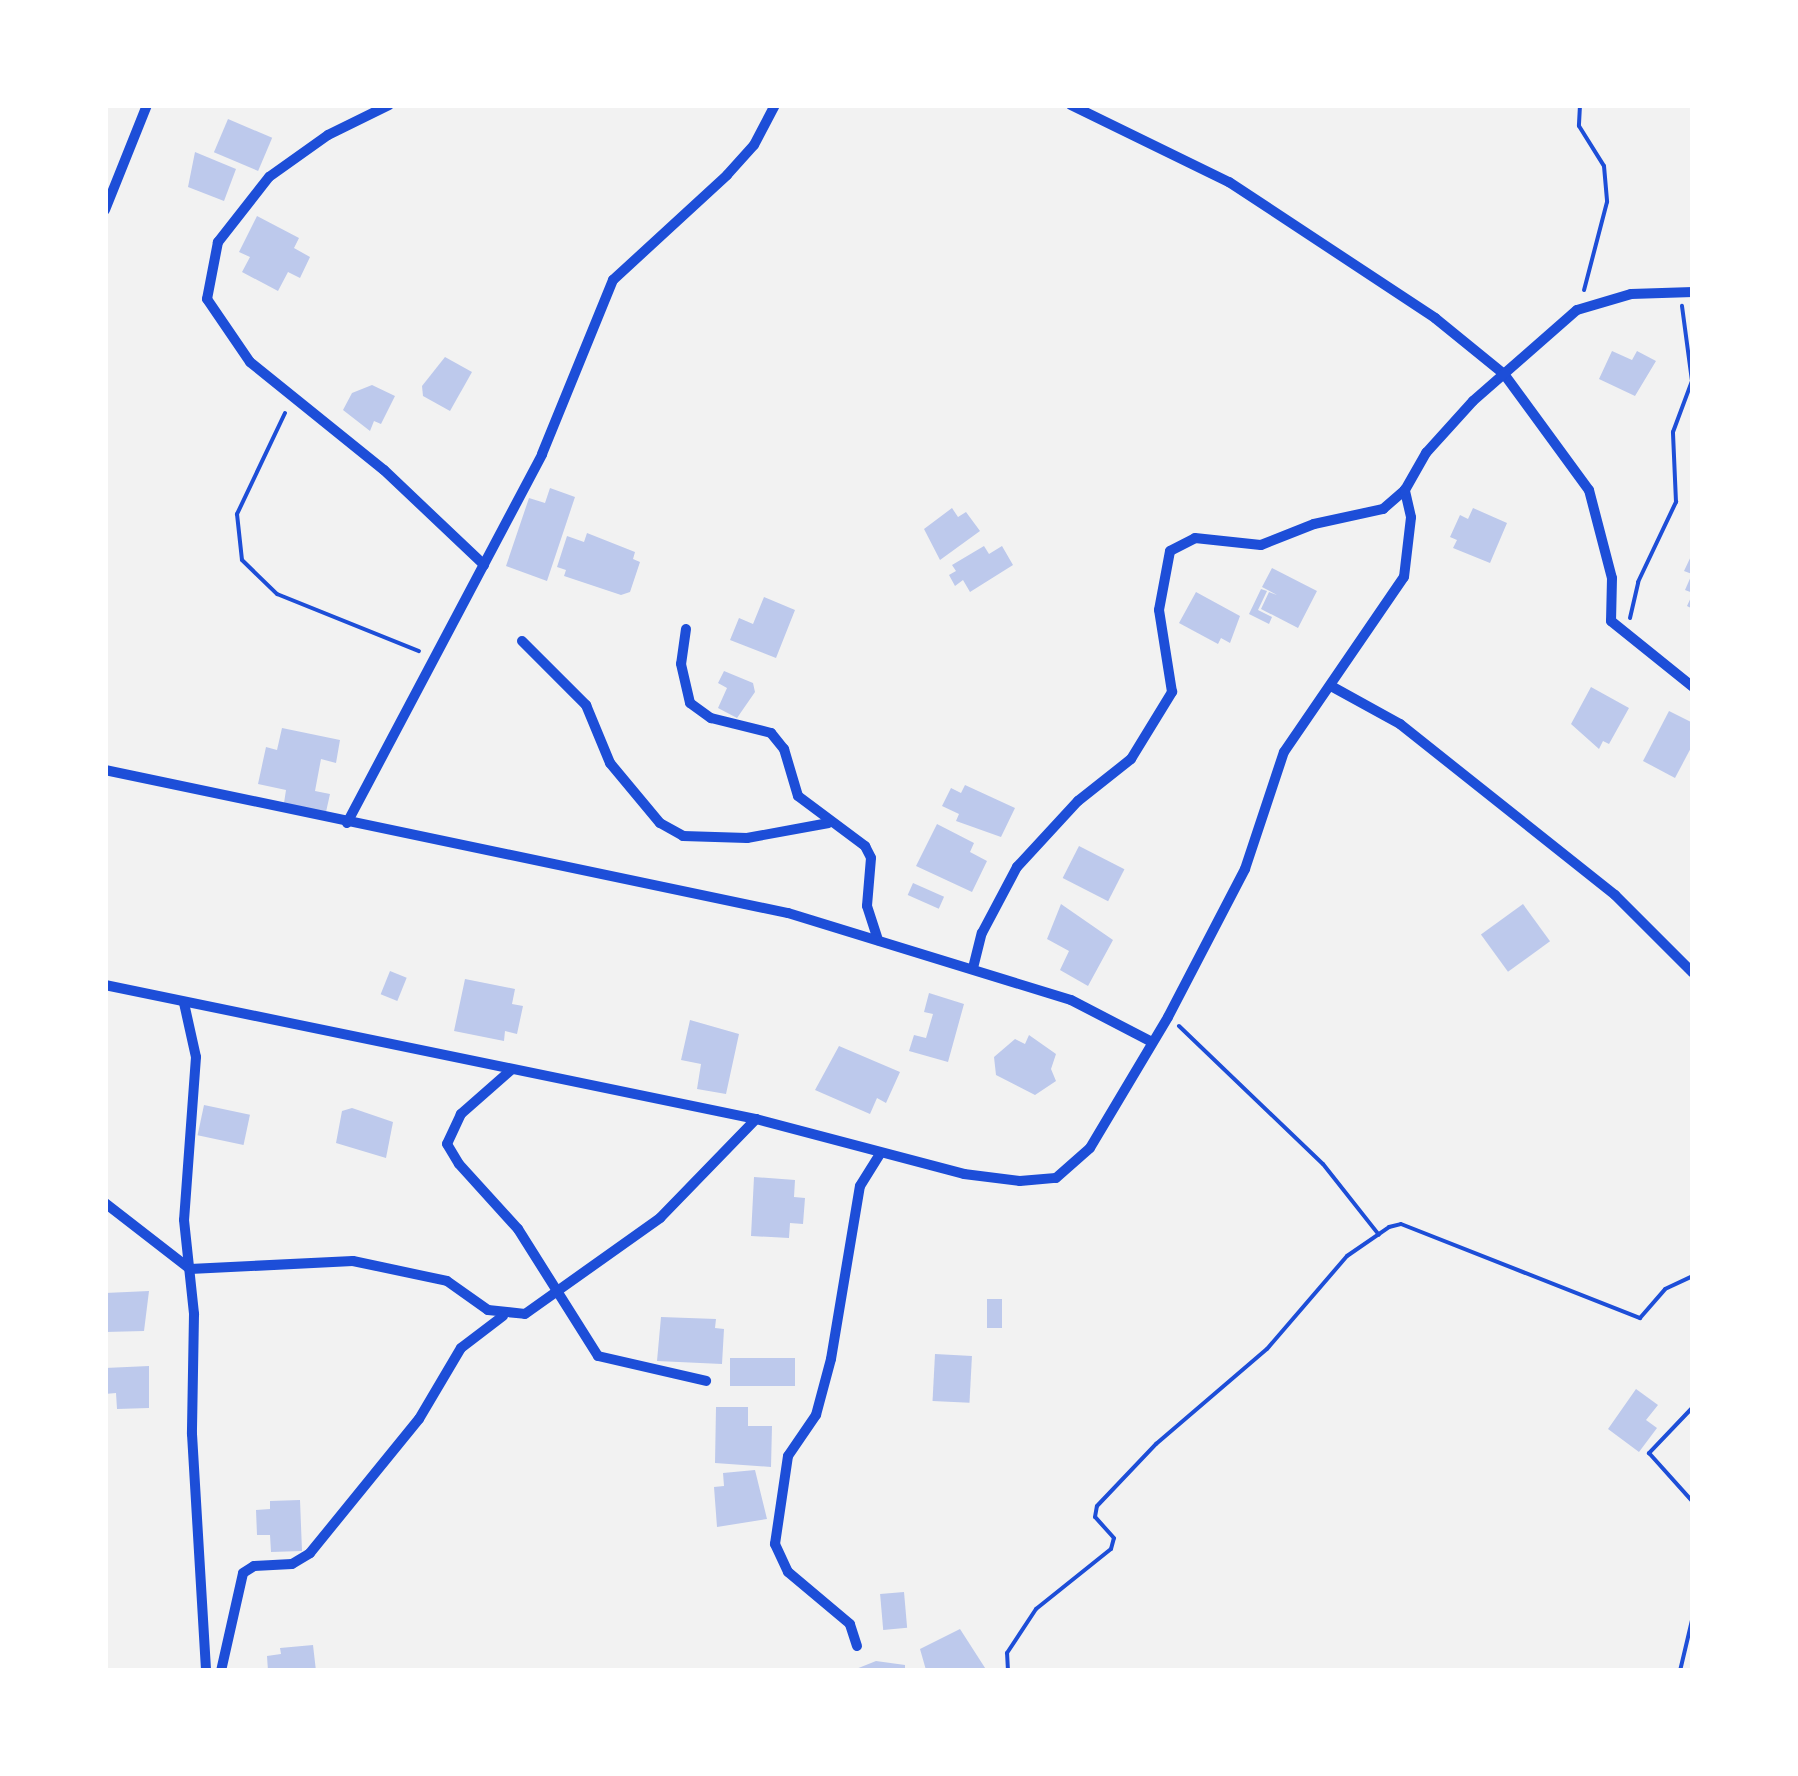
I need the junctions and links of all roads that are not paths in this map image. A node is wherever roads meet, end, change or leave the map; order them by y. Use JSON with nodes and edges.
{"nodes":[{"id":1,"x":147,"y":105,"type":"edge"},
{"id":2,"x":390,"y":105,"type":"edge"},
{"id":3,"x":775,"y":105,"type":"edge"},
{"id":4,"x":1071,"y":105,"type":"edge"},
{"id":5,"x":105,"y":210,"type":"edge"},
{"id":6,"x":1693,"y":292,"type":"edge"},
{"id":7,"x":1504,"y":374,"type":"junction"},
{"id":8,"x":1405,"y":490,"type":"junction"},
{"id":9,"x":484,"y":564,"type":"junction"},
{"id":10,"x":686,"y":629,"type":"dead end"},
{"id":11,"x":522,"y":641,"type":"dead end"},
{"id":12,"x":1331,"y":686,"type":"junction"},
{"id":13,"x":1693,"y":687,"type":"edge"},
{"id":14,"x":105,"y":770,"type":"edge"},
{"id":15,"x":347,"y":823,"type":"junction"},
{"id":16,"x":830,"y":823,"type":"junction"},
{"id":17,"x":878,"y":940,"type":"junction"},
{"id":18,"x":973,"y":968,"type":"junction"},
{"id":19,"x":1693,"y":973,"type":"edge"},
{"id":20,"x":105,"y":986,"type":"edge"},
{"id":21,"x":184,"y":1002,"type":"junction"},
{"id":22,"x":1150,"y":1042,"type":"junction"},
{"id":23,"x":511,"y":1070,"type":"junction"},
{"id":24,"x":756,"y":1119,"type":"junction"},
{"id":25,"x":881,"y":1153,"type":"junction"},
{"id":26,"x":105,"y":1203,"type":"edge"},
{"id":27,"x":190,"y":1268,"type":"junction"},
{"id":28,"x":554,"y":1295,"type":"junction"},
{"id":29,"x":503,"y":1316,"type":"junction"},
{"id":30,"x":706,"y":1381,"type":"dead end"},
{"id":31,"x":857,"y":1646,"type":"dead end"},
{"id":32,"x":206,"y":1671,"type":"edge"},
{"id":33,"x":221,"y":1671,"type":"edge"}],
"edges":[{"from":1,"to":5,"type":"street"},
{"from":2,"to":9,"type":"street"},
{"from":3,"to":9,"type":"street"},
{"from":4,"to":7,"type":"street"},
{"from":6,"to":7,"type":"street"},
{"from":7,"to":8,"type":"street"},
{"from":7,"to":13,"type":"street"},
{"from":8,"to":12,"type":"street"},
{"from":8,"to":18,"type":"street"},
{"from":9,"to":15,"type":"street"},
{"from":10,"to":16,"type":"street"},
{"from":11,"to":16,"type":"street"},
{"from":12,"to":19,"type":"street"},
{"from":12,"to":22,"type":"street"},
{"from":14,"to":15,"type":"street"},
{"from":15,"to":17,"type":"street"},
{"from":16,"to":17,"type":"street"},
{"from":17,"to":18,"type":"street"},
{"from":18,"to":22,"type":"street"},
{"from":20,"to":21,"type":"street"},
{"from":21,"to":23,"type":"street"},
{"from":21,"to":27,"type":"street"},
{"from":22,"to":25,"type":"street"},
{"from":23,"to":24,"type":"street"},
{"from":23,"to":28,"type":"street"},
{"from":24,"to":25,"type":"street"},
{"from":24,"to":28,"type":"street"},
{"from":25,"to":31,"type":"street"},
{"from":26,"to":27,"type":"street"},
{"from":27,"to":29,"type":"street"},
{"from":27,"to":32,"type":"street"},
{"from":28,"to":29,"type":"street"},
{"from":28,"to":30,"type":"street"},
{"from":29,"to":33,"type":"street"}]}
